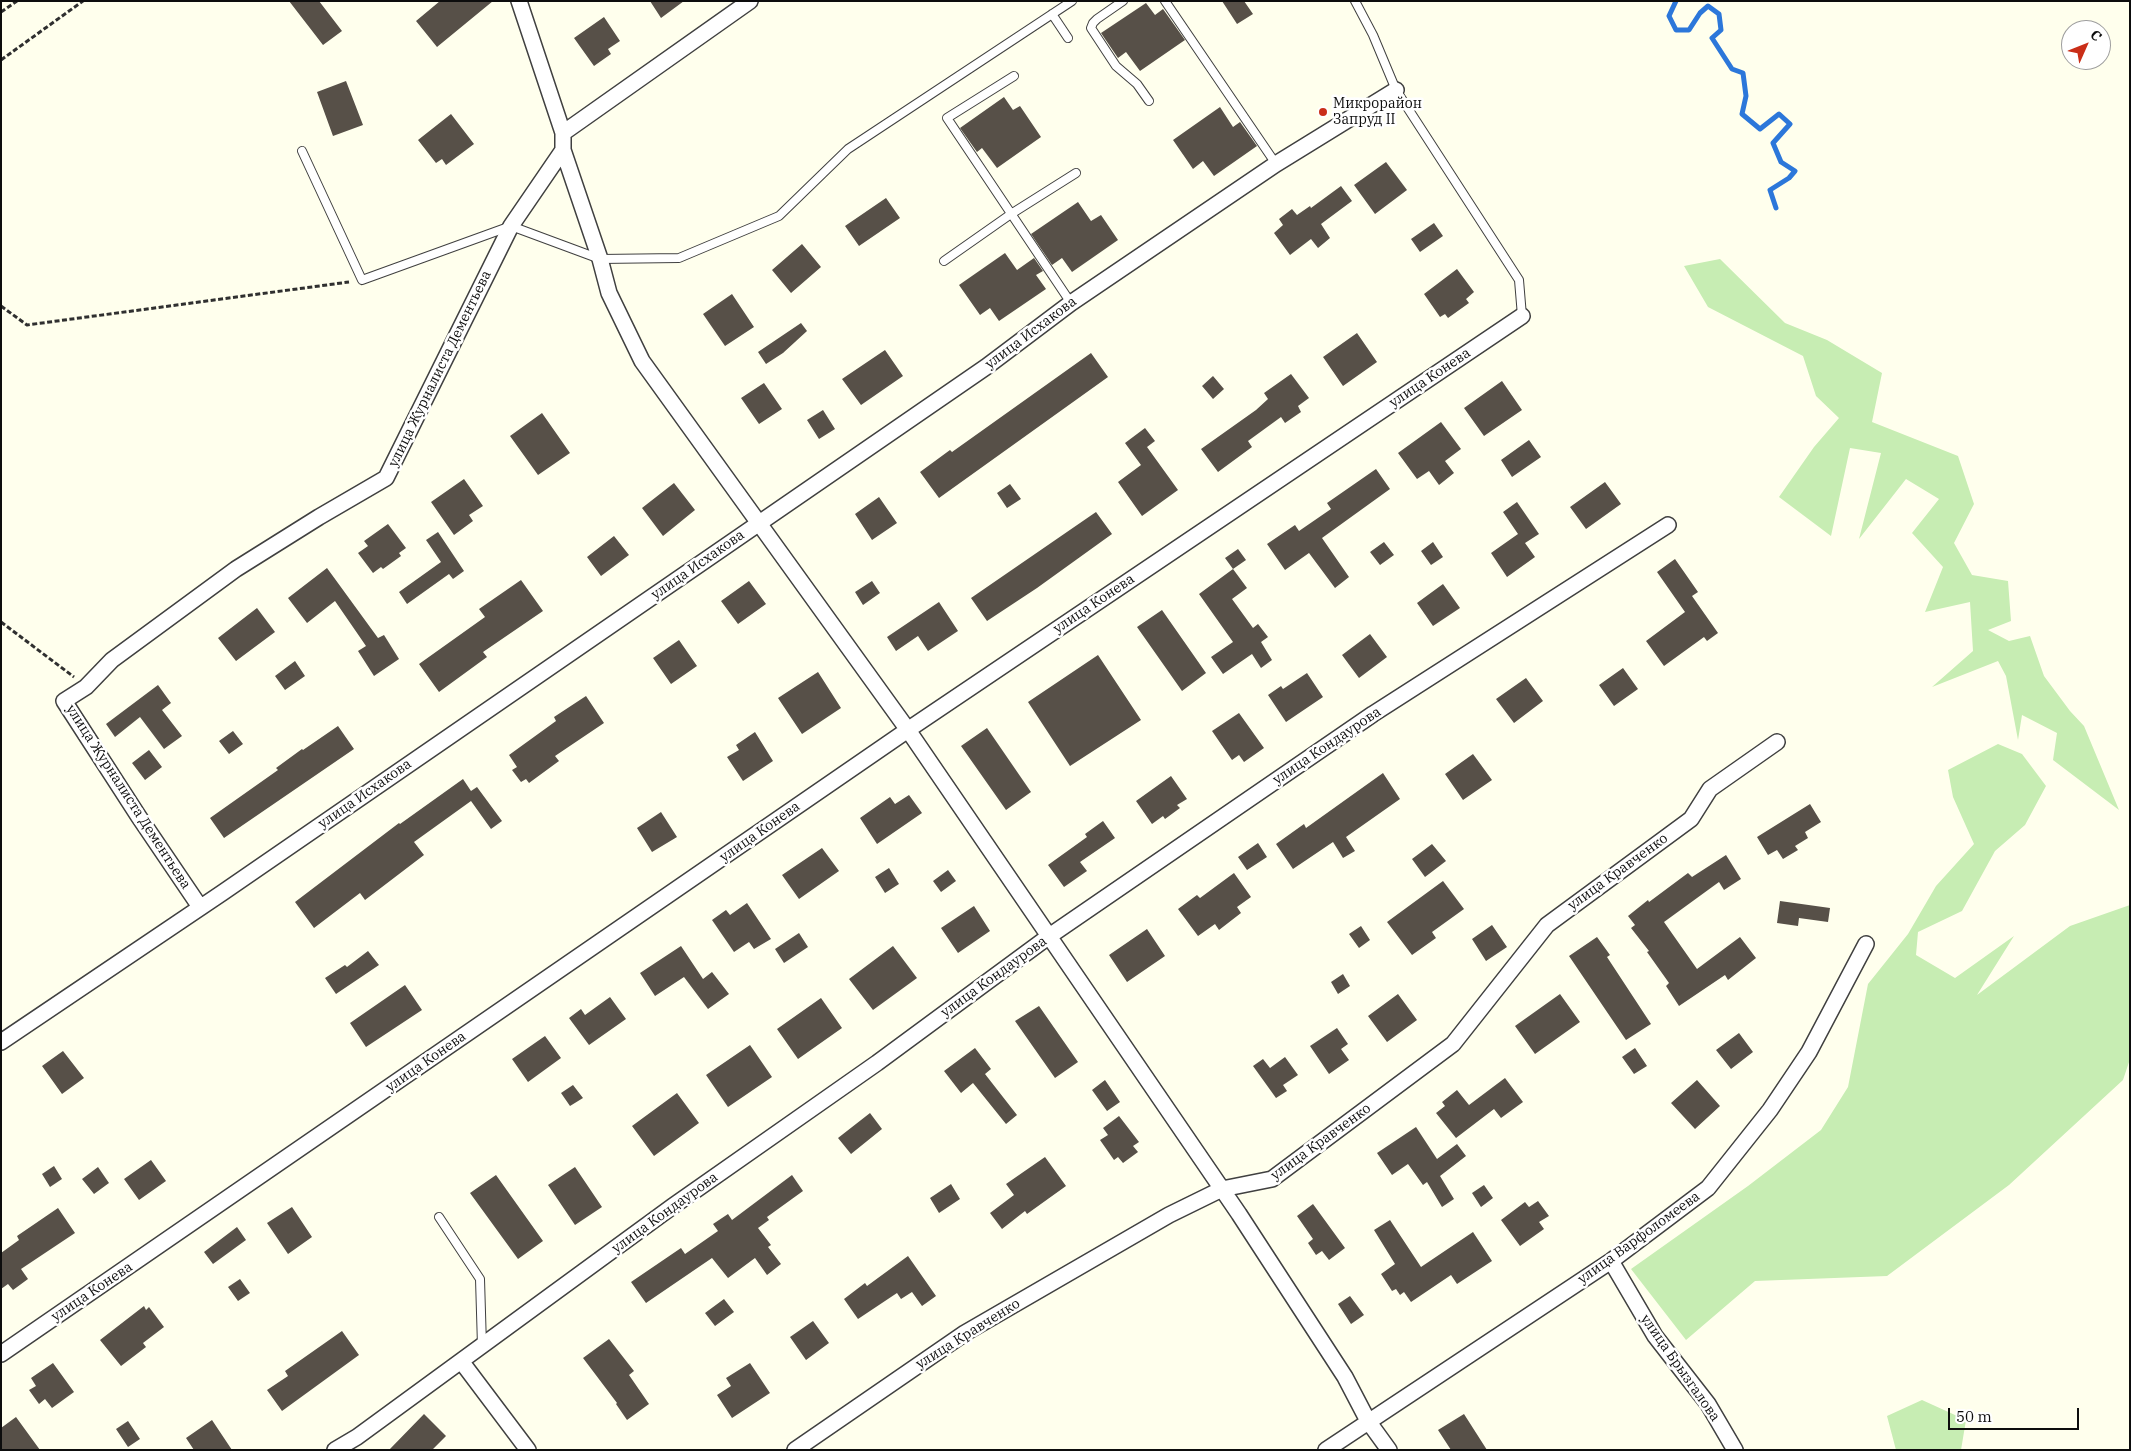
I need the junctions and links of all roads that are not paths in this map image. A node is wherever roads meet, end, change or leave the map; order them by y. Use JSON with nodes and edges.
{"nodes":[{"id":1,"x":519,"y":1,"type":"edge"},
{"id":2,"x":750,"y":1,"type":"edge"},
{"id":3,"x":1072,"y":1,"type":"edge"},
{"id":4,"x":1123,"y":1,"type":"edge"},
{"id":5,"x":1165,"y":1,"type":"edge"},
{"id":6,"x":1355,"y":1,"type":"edge"},
{"id":7,"x":1052,"y":14,"type":"junction"},
{"id":8,"x":1068,"y":38,"type":"dead end"},
{"id":9,"x":1014,"y":76,"type":"dead end"},
{"id":10,"x":1396,"y":90,"type":"junction"},
{"id":11,"x":1149,"y":101,"type":"dead end"},
{"id":12,"x":563,"y":132,"type":"junction"},
{"id":13,"x":563,"y":150,"type":"junction"},
{"id":14,"x":302,"y":151,"type":"dead end"},
{"id":15,"x":1276,"y":164,"type":"junction"},
{"id":16,"x":1076,"y":173,"type":"dead end"},
{"id":17,"x":1011,"y":214,"type":"junction"},
{"id":18,"x":511,"y":226,"type":"junction"},
{"id":19,"x":600,"y":259,"type":"junction"},
{"id":20,"x":944,"y":261,"type":"dead end"},
{"id":21,"x":1070,"y":303,"type":"junction"},
{"id":22,"x":1522,"y":316,"type":"joint"},
{"id":23,"x":760,"y":522,"type":"junction"},
{"id":24,"x":1668,"y":525,"type":"dead end"},
{"id":25,"x":908,"y":730,"type":"junction"},
{"id":26,"x":1777,"y":742,"type":"dead end"},
{"id":27,"x":200,"y":907,"type":"junction"},
{"id":28,"x":1048,"y":937,"type":"junction"},
{"id":29,"x":1866,"y":944,"type":"dead end"},
{"id":30,"x":1,"y":1042,"type":"edge"},
{"id":31,"x":1222,"y":1189,"type":"junction"},
{"id":32,"x":439,"y":1217,"type":"dead end"},
{"id":33,"x":1611,"y":1261,"type":"junction"},
{"id":34,"x":482,"y":1346,"type":"junction"},
{"id":35,"x":1,"y":1354,"type":"edge"},
{"id":36,"x":461,"y":1361,"type":"junction"},
{"id":37,"x":1368,"y":1421,"type":"junction"},
{"id":38,"x":335,"y":1450,"type":"edge"},
{"id":39,"x":528,"y":1450,"type":"edge"},
{"id":40,"x":795,"y":1450,"type":"edge"},
{"id":41,"x":1326,"y":1450,"type":"edge"},
{"id":42,"x":1389,"y":1450,"type":"edge"},
{"id":43,"x":1735,"y":1450,"type":"edge"}],
"edges":[{"from":1,"to":12,"type":"street"},
{"from":2,"to":12,"type":"street"},
{"from":3,"to":7,"type":"lane"},
{"from":4,"to":11,"type":"lane"},
{"from":5,"to":15,"type":"lane"},
{"from":6,"to":10,"type":"lane"},
{"from":7,"to":8,"type":"lane"},
{"from":7,"to":19,"type":"lane"},
{"from":9,"to":17,"type":"lane"},
{"from":10,"to":15,"type":"street","name":"улица Исхакова"},
{"from":10,"to":22,"type":"lane"},
{"from":12,"to":13,"type":"street"},
{"from":13,"to":18,"type":"street","name":"улица Журналиста Дементьева"},
{"from":13,"to":19,"type":"street"},
{"from":14,"to":18,"type":"lane"},
{"from":15,"to":21,"type":"street","name":"улица Исхакова"},
{"from":16,"to":17,"type":"lane"},
{"from":17,"to":20,"type":"lane"},
{"from":17,"to":21,"type":"lane"},
{"from":18,"to":19,"type":"lane"},
{"from":18,"to":27,"type":"street","name":"улица Журналиста Дементьева"},
{"from":19,"to":23,"type":"street"},
{"from":21,"to":23,"type":"street","name":"улица Исхакова"},
{"from":22,"to":25,"type":"street","name":"улица Конева"},
{"from":23,"to":25,"type":"street"},
{"from":23,"to":27,"type":"street","name":"улица Исхакова"},
{"from":24,"to":28,"type":"street","name":"улица Кондаурова"},
{"from":25,"to":28,"type":"street"},
{"from":25,"to":35,"type":"street","name":"улица Конева"},
{"from":26,"to":31,"type":"street","name":"улица Кравченко"},
{"from":27,"to":30,"type":"street","name":"улица Исхакова"},
{"from":28,"to":31,"type":"street"},
{"from":28,"to":34,"type":"street","name":"улица Кондаурова"},
{"from":29,"to":33,"type":"street","name":"улица Варфоломеева"},
{"from":31,"to":37,"type":"street"},
{"from":31,"to":40,"type":"street","name":"улица Кравченко"},
{"from":32,"to":34,"type":"lane"},
{"from":33,"to":37,"type":"street","name":"улица Варфоломеева"},
{"from":33,"to":43,"type":"street","name":"улица Брызгалова"},
{"from":34,"to":36,"type":"street","name":"улица Кондаурова"},
{"from":36,"to":38,"type":"street","name":"улица Кондаурова"},
{"from":36,"to":39,"type":"street"},
{"from":37,"to":41,"type":"street","name":"улица Варфоломеева"},
{"from":37,"to":42,"type":"street"}]}
